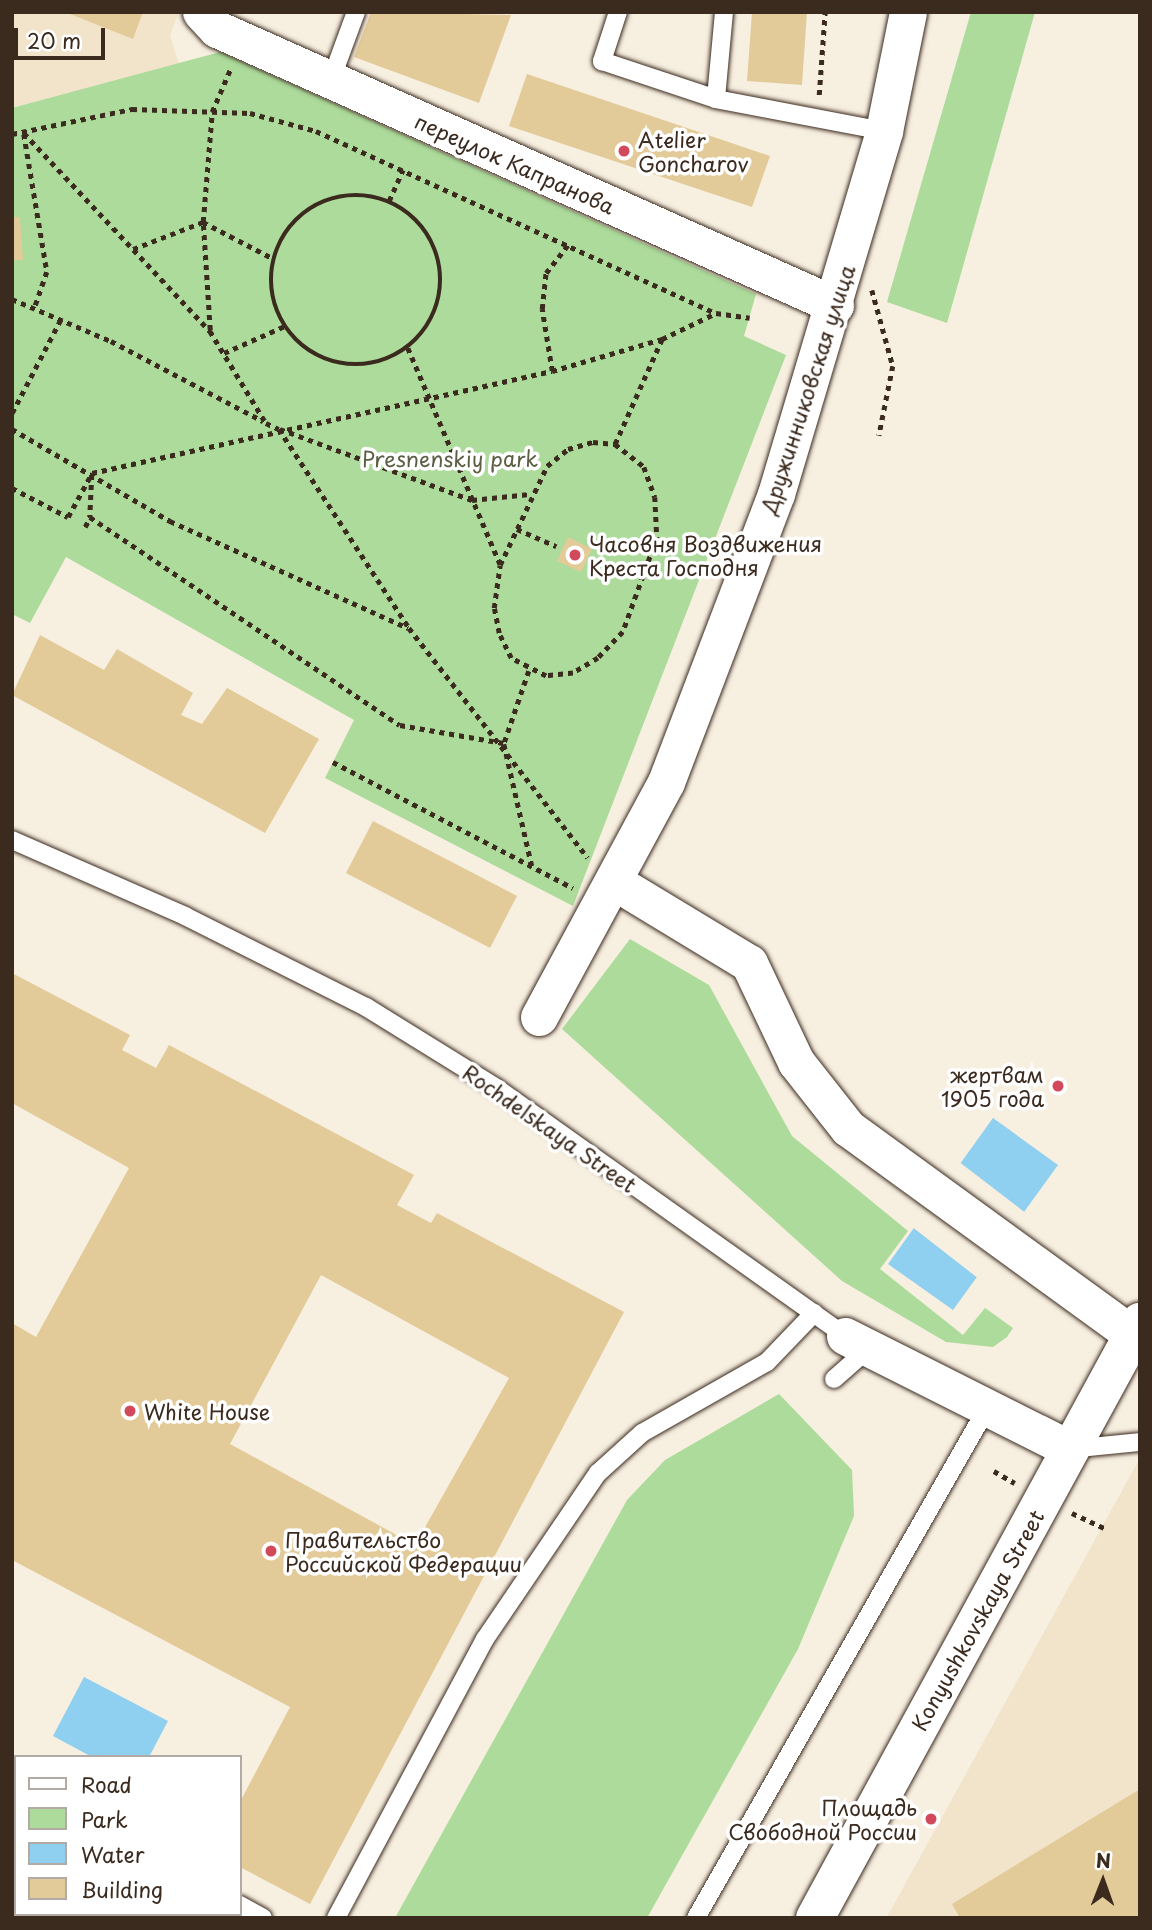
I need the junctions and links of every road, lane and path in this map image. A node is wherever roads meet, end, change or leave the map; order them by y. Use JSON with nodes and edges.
{"nodes":[{"id":1,"x":356,"y":12,"type":"edge"},
{"id":2,"x":618,"y":12,"type":"edge"},
{"id":3,"x":724,"y":12,"type":"edge"},
{"id":4,"x":825,"y":12,"type":"edge"},
{"id":5,"x":908,"y":12,"type":"edge"},
{"id":6,"x":218,"y":33,"type":"edge"},
{"id":7,"x":331,"y":80,"type":"junction"},
{"id":8,"x":716,"y":99,"type":"junction"},
{"id":9,"x":212,"y":112,"type":"junction"},
{"id":10,"x":817,"y":119,"type":"junction"},
{"id":11,"x":884,"y":131,"type":"junction"},
{"id":12,"x":24,"y":133,"type":"junction"},
{"id":13,"x":12,"y":134,"type":"edge"},
{"id":14,"x":403,"y":170,"type":"junction"},
{"id":15,"x":389,"y":201,"type":"junction"},
{"id":16,"x":203,"y":222,"type":"junction"},
{"id":17,"x":568,"y":245,"type":"junction"},
{"id":18,"x":133,"y":249,"type":"junction"},
{"id":19,"x":274,"y":259,"type":"junction"},
{"id":20,"x":870,"y":284,"type":"dead end"},
{"id":21,"x":12,"y":299,"type":"edge"},
{"id":22,"x":835,"y":305,"type":"junction"},
{"id":23,"x":35,"y":307,"type":"junction"},
{"id":24,"x":716,"y":313,"type":"junction"},
{"id":25,"x":62,"y":317,"type":"junction"},
{"id":26,"x":750,"y":318,"type":"dead end"},
{"id":27,"x":285,"y":327,"type":"junction"},
{"id":28,"x":210,"y":331,"type":"junction"},
{"id":29,"x":663,"y":339,"type":"junction"},
{"id":30,"x":408,"y":348,"type":"junction"},
{"id":31,"x":224,"y":354,"type":"junction"},
{"id":32,"x":552,"y":371,"type":"junction"},
{"id":33,"x":429,"y":396,"type":"junction"},
{"id":34,"x":12,"y":413,"type":"edge"},
{"id":35,"x":265,"y":423,"type":"junction"},
{"id":36,"x":12,"y":429,"type":"edge"},
{"id":37,"x":279,"y":429,"type":"junction"},
{"id":38,"x":879,"y":436,"type":"dead end"},
{"id":39,"x":615,"y":444,"type":"junction"},
{"id":40,"x":92,"y":473,"type":"junction"},
{"id":41,"x":12,"y":488,"type":"edge"},
{"id":42,"x":530,"y":494,"type":"junction"},
{"id":43,"x":472,"y":500,"type":"junction"},
{"id":44,"x":90,"y":517,"type":"junction"},
{"id":45,"x":85,"y":527,"type":"dead end"},
{"id":46,"x":517,"y":529,"type":"junction"},
{"id":47,"x":556,"y":546,"type":"dead end"},
{"id":48,"x":500,"y":565,"type":"junction"},
{"id":49,"x":409,"y":628,"type":"junction"},
{"id":50,"x":529,"y":671,"type":"junction"},
{"id":51,"x":504,"y":744,"type":"junction"},
{"id":52,"x":333,"y":762,"type":"dead end"},
{"id":53,"x":12,"y":840,"type":"edge"},
{"id":54,"x":533,"y":867,"type":"junction"},
{"id":55,"x":615,"y":882,"type":"junction"},
{"id":56,"x":580,"y":891,"type":"dead end"},
{"id":57,"x":539,"y":1017,"type":"dead end"},
{"id":58,"x":814,"y":1313,"type":"junction"},
{"id":59,"x":1137,"y":1333,"type":"edge"},
{"id":60,"x":857,"y":1342,"type":"junction"},
{"id":61,"x":834,"y":1379,"type":"dead end"},
{"id":62,"x":987,"y":1408,"type":"junction"},
{"id":63,"x":1140,"y":1441,"type":"edge"},
{"id":64,"x":1070,"y":1449,"type":"junction"},
{"id":65,"x":242,"y":1906,"type":"edge"},
{"id":66,"x":263,"y":1918,"type":"edge"},
{"id":67,"x":336,"y":1918,"type":"edge"},
{"id":68,"x":696,"y":1918,"type":"edge"},
{"id":69,"x":815,"y":1918,"type":"edge"}],
"edges":[{"from":1,"to":7,"type":"lane"},
{"from":2,"to":8,"type":"lane"},
{"from":3,"to":8,"type":"lane"},
{"from":4,"to":10,"type":"path"},
{"from":5,"to":11,"type":"street","name":"Дружинниковская улица"},
{"from":6,"to":7,"type":"street","name":"переулок Капранова"},
{"from":6,"to":9,"type":"path"},
{"from":7,"to":22,"type":"street","name":"переулок Капранова"},
{"from":8,"to":10,"type":"lane"},
{"from":9,"to":12,"type":"path"},
{"from":9,"to":14,"type":"path"},
{"from":9,"to":16,"type":"path"},
{"from":10,"to":11,"type":"lane"},
{"from":11,"to":22,"type":"street","name":"Дружинниковская улица"},
{"from":12,"to":13,"type":"path"},
{"from":12,"to":18,"type":"path"},
{"from":12,"to":23,"type":"path"},
{"from":14,"to":15,"type":"path"},
{"from":14,"to":17,"type":"path"},
{"from":15,"to":19,"type":"path"},
{"from":15,"to":30,"type":"path"},
{"from":16,"to":18,"type":"path"},
{"from":16,"to":19,"type":"path"},
{"from":16,"to":28,"type":"path"},
{"from":17,"to":24,"type":"path"},
{"from":17,"to":32,"type":"path"},
{"from":18,"to":28,"type":"path"},
{"from":19,"to":27,"type":"path"},
{"from":20,"to":38,"type":"path"},
{"from":21,"to":23,"type":"path"},
{"from":22,"to":55,"type":"street","name":"Дружинниковская улица"},
{"from":23,"to":25,"type":"path"},
{"from":24,"to":26,"type":"path"},
{"from":24,"to":29,"type":"path"},
{"from":25,"to":34,"type":"path"},
{"from":25,"to":35,"type":"path"},
{"from":27,"to":30,"type":"path"},
{"from":27,"to":31,"type":"path"},
{"from":28,"to":31,"type":"path"},
{"from":29,"to":32,"type":"path"},
{"from":29,"to":39,"type":"path"},
{"from":30,"to":33,"type":"path"},
{"from":31,"to":35,"type":"path"},
{"from":32,"to":33,"type":"path"},
{"from":33,"to":37,"type":"path"},
{"from":33,"to":43,"type":"path"},
{"from":35,"to":37,"type":"path"},
{"from":36,"to":40,"type":"path"},
{"from":37,"to":40,"type":"path"},
{"from":37,"to":43,"type":"path"},
{"from":37,"to":49,"type":"path"},
{"from":39,"to":42,"type":"path"},
{"from":39,"to":50,"type":"path"},
{"from":40,"to":41,"type":"path"},
{"from":40,"to":44,"type":"path"},
{"from":40,"to":49,"type":"path"},
{"from":42,"to":43,"type":"path"},
{"from":42,"to":46,"type":"path"},
{"from":43,"to":48,"type":"path"},
{"from":44,"to":45,"type":"path"},
{"from":44,"to":51,"type":"path"},
{"from":46,"to":47,"type":"path"},
{"from":46,"to":48,"type":"path"},
{"from":48,"to":50,"type":"path"},
{"from":49,"to":51,"type":"path"},
{"from":50,"to":51,"type":"path"},
{"from":51,"to":54,"type":"path"},
{"from":51,"to":55,"type":"path"},
{"from":52,"to":54,"type":"path"},
{"from":53,"to":58,"type":"lane","name":"Rochdelskaya Street"},
{"from":54,"to":56,"type":"path"},
{"from":55,"to":57,"type":"street","name":"Дружинниковская улица"},
{"from":55,"to":59,"type":"street"},
{"from":58,"to":60,"type":"lane","name":"Rochdelskaya Street"},
{"from":58,"to":67,"type":"lane"},
{"from":59,"to":64,"type":"main road","name":"Konyushkovskaya Street"},
{"from":60,"to":61,"type":"lane"},
{"from":60,"to":62,"type":"street","name":"Rochdelskaya Street"},
{"from":62,"to":64,"type":"street","name":"Rochdelskaya Street"},
{"from":62,"to":68,"type":"lane"},
{"from":63,"to":64,"type":"lane"},
{"from":64,"to":69,"type":"main road","name":"Konyushkovskaya Street"},
{"from":65,"to":66,"type":"lane"}]}
